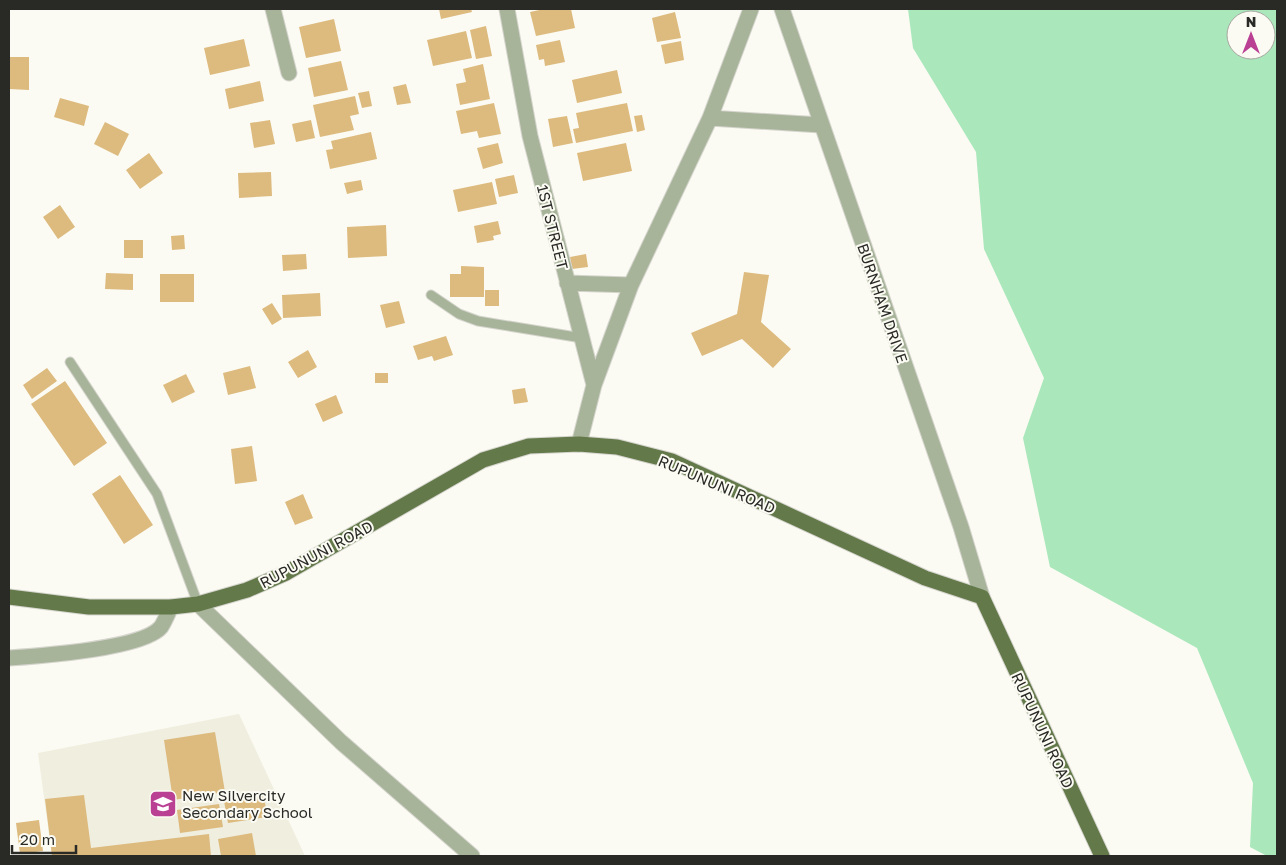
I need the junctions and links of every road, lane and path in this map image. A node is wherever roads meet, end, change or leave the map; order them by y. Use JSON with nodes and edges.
{"nodes":[{"id":1,"x":273,"y":9,"type":"edge"},
{"id":2,"x":507,"y":9,"type":"edge"},
{"id":3,"x":751,"y":9,"type":"edge"},
{"id":4,"x":782,"y":9,"type":"edge"},
{"id":5,"x":289,"y":73,"type":"dead end"},
{"id":6,"x":710,"y":118,"type":"junction"},
{"id":7,"x":821,"y":125,"type":"junction"},
{"id":8,"x":567,"y":284,"type":"junction"},
{"id":9,"x":630,"y":285,"type":"junction"},
{"id":10,"x":431,"y":295,"type":"dead end"},
{"id":11,"x":582,"y":338,"type":"junction"},
{"id":12,"x":70,"y":362,"type":"dead end"},
{"id":13,"x":594,"y":384,"type":"junction"},
{"id":14,"x":579,"y":444,"type":"junction"},
{"id":15,"x":9,"y":596,"type":"edge"},
{"id":16,"x":982,"y":597,"type":"junction"},
{"id":17,"x":198,"y":604,"type":"junction"},
{"id":18,"x":172,"y":607,"type":"junction"},
{"id":19,"x":9,"y":658,"type":"edge"},
{"id":20,"x":472,"y":856,"type":"edge"},
{"id":21,"x":1102,"y":856,"type":"edge"}],
"edges":[{"from":1,"to":5,"type":"street"},
{"from":2,"to":8,"type":"street","name":"1ST STREET"},
{"from":3,"to":6,"type":"street"},
{"from":4,"to":7,"type":"street","name":"BURNHAM DRIVE"},
{"from":6,"to":7,"type":"street"},
{"from":6,"to":9,"type":"street"},
{"from":7,"to":16,"type":"street","name":"BURNHAM DRIVE"},
{"from":8,"to":9,"type":"street"},
{"from":8,"to":11,"type":"street","name":"1ST STREET"},
{"from":9,"to":13,"type":"street"},
{"from":10,"to":11,"type":"lane"},
{"from":11,"to":13,"type":"street","name":"1ST STREET"},
{"from":12,"to":17,"type":"lane"},
{"from":13,"to":14,"type":"street","name":"1ST STREET"},
{"from":14,"to":16,"type":"main road","name":"RUPUNUNI ROAD"},
{"from":14,"to":17,"type":"main road","name":"RUPUNUNI ROAD"},
{"from":15,"to":18,"type":"main road","name":"RUPUNUNI ROAD"},
{"from":16,"to":21,"type":"main road","name":"RUPUNUNI ROAD"},
{"from":17,"to":18,"type":"main road","name":"RUPUNUNI ROAD"},
{"from":17,"to":20,"type":"street"},
{"from":18,"to":19,"type":"street"}]}
